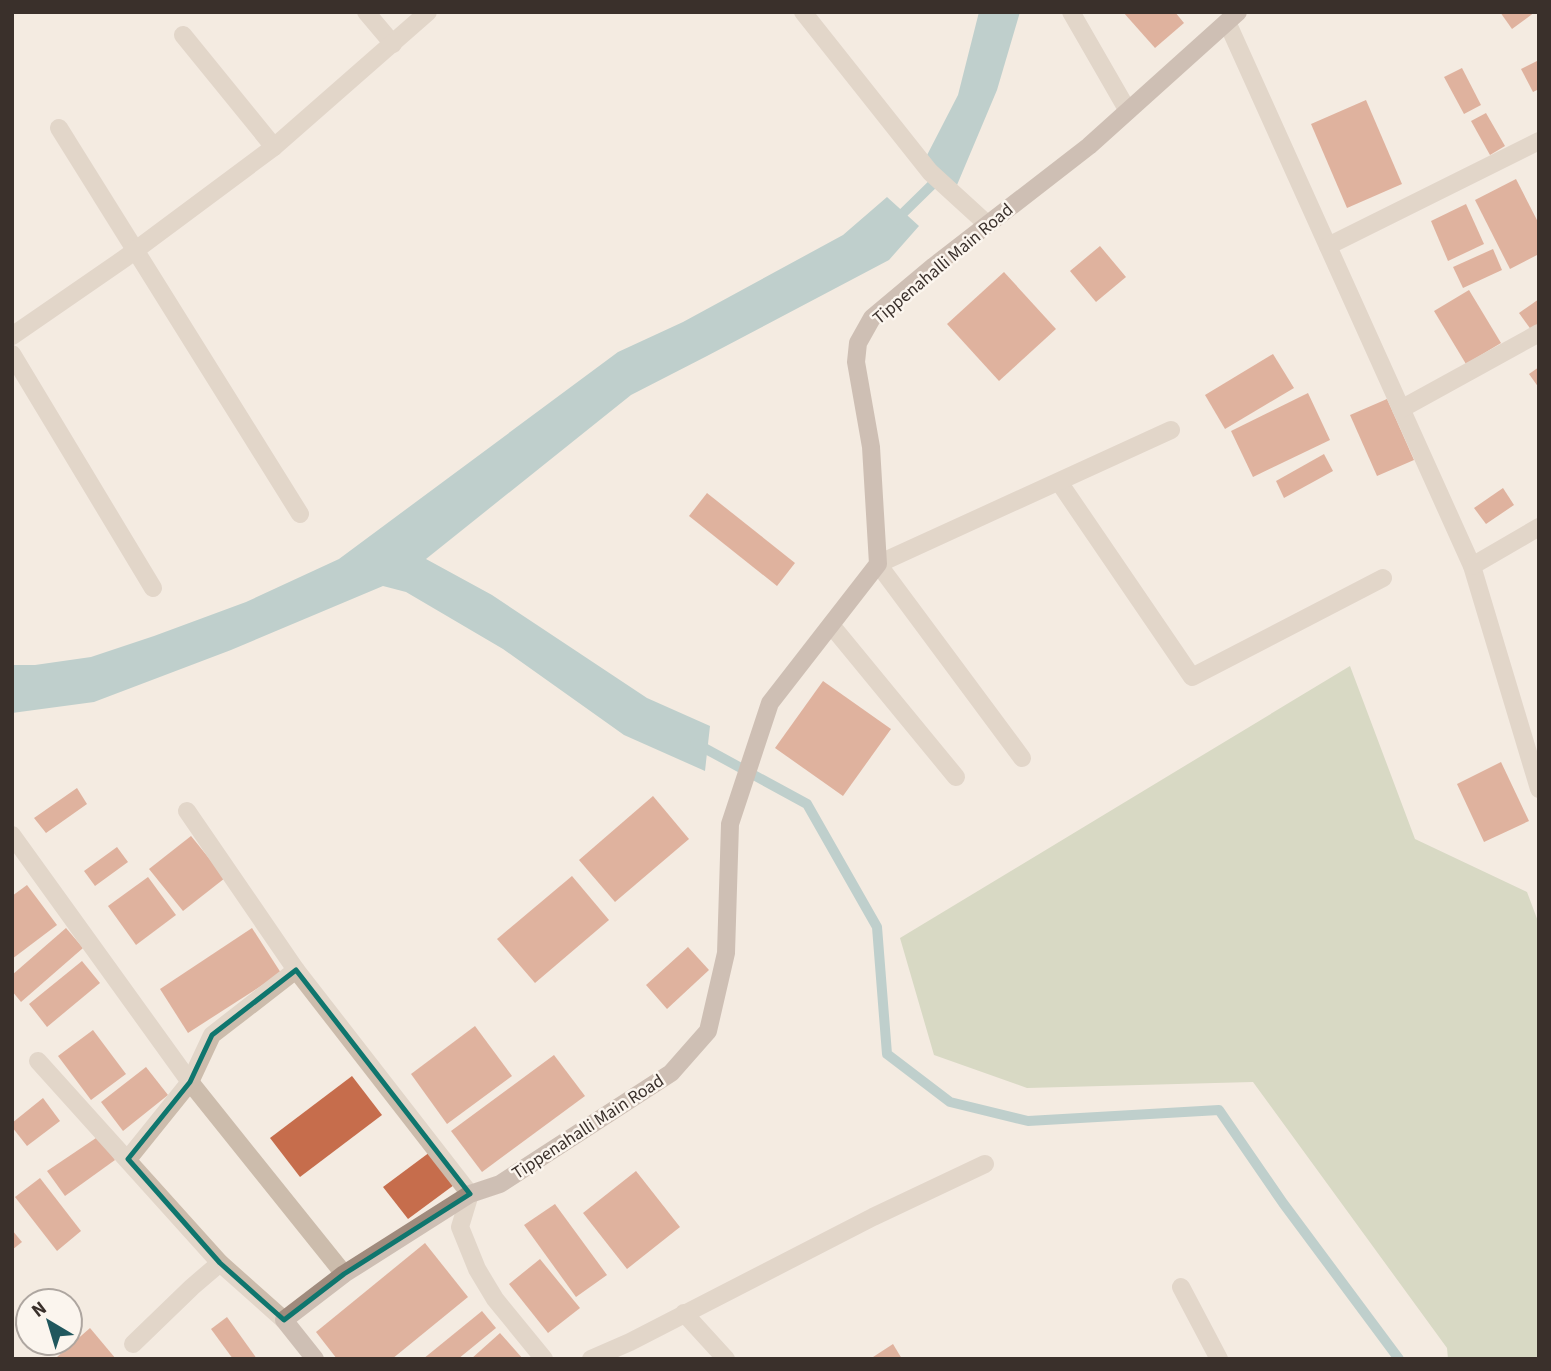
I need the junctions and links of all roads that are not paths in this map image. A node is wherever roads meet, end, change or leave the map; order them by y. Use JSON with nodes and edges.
{"nodes":[{"id":1,"x":366,"y":12,"type":"edge"},
{"id":2,"x":428,"y":12,"type":"edge"},
{"id":3,"x":803,"y":12,"type":"edge"},
{"id":4,"x":1071,"y":12,"type":"edge"},
{"id":5,"x":1232,"y":17,"type":"edge"},
{"id":6,"x":183,"y":35,"type":"dead end"},
{"id":7,"x":393,"y":44,"type":"junction"},
{"id":8,"x":1128,"y":111,"type":"junction"},
{"id":9,"x":59,"y":128,"type":"dead end"},
{"id":10,"x":1539,"y":141,"type":"edge"},
{"id":11,"x":274,"y":147,"type":"junction"},
{"id":12,"x":988,"y":225,"type":"junction"},
{"id":13,"x":1328,"y":246,"type":"junction"},
{"id":14,"x":135,"y":250,"type":"junction"},
{"id":15,"x":1539,"y":334,"type":"edge"},
{"id":16,"x":12,"y":336,"type":"edge"},
{"id":17,"x":12,"y":354,"type":"edge"},
{"id":18,"x":1401,"y":409,"type":"junction"},
{"id":19,"x":1171,"y":430,"type":"dead end"},
{"id":20,"x":1059,"y":482,"type":"junction"},
{"id":21,"x":300,"y":514,"type":"dead end"},
{"id":22,"x":1539,"y":527,"type":"edge"},
{"id":23,"x":878,"y":564,"type":"junction"},
{"id":24,"x":1472,"y":566,"type":"junction"},
{"id":25,"x":1383,"y":578,"type":"dead end"},
{"id":26,"x":153,"y":588,"type":"dead end"},
{"id":27,"x":831,"y":625,"type":"junction"},
{"id":28,"x":1022,"y":758,"type":"dead end"},
{"id":29,"x":956,"y":777,"type":"dead end"},
{"id":30,"x":1539,"y":789,"type":"edge"},
{"id":31,"x":187,"y":811,"type":"dead end"},
{"id":32,"x":12,"y":835,"type":"edge"},
{"id":33,"x":296,"y":970,"type":"junction"},
{"id":34,"x":38,"y":1060,"type":"dead end"},
{"id":35,"x":190,"y":1082,"type":"junction"},
{"id":36,"x":128,"y":1159,"type":"junction"},
{"id":37,"x":985,"y":1164,"type":"dead end"},
{"id":38,"x":470,"y":1194,"type":"junction"},
{"id":39,"x":220,"y":1264,"type":"junction"},
{"id":40,"x":344,"y":1274,"type":"junction"},
{"id":41,"x":1181,"y":1287,"type":"dead end"},
{"id":42,"x":684,"y":1313,"type":"junction"},
{"id":43,"x":284,"y":1321,"type":"junction"},
{"id":44,"x":133,"y":1344,"type":"dead end"},
{"id":45,"x":315,"y":1359,"type":"edge"},
{"id":46,"x":544,"y":1359,"type":"edge"},
{"id":47,"x":591,"y":1359,"type":"edge"},
{"id":48,"x":726,"y":1359,"type":"edge"},
{"id":49,"x":1219,"y":1359,"type":"edge"}],
"edges":[{"from":1,"to":7,"type":"street"},
{"from":2,"to":7,"type":"street"},
{"from":3,"to":12,"type":"street"},
{"from":4,"to":8,"type":"street"},
{"from":5,"to":8,"type":"street","name":"Tippenahalli Main Road"},
{"from":5,"to":13,"type":"street"},
{"from":6,"to":11,"type":"street"},
{"from":7,"to":11,"type":"street"},
{"from":8,"to":12,"type":"street","name":"Tippenahalli Main Road"},
{"from":9,"to":14,"type":"street"},
{"from":10,"to":13,"type":"street"},
{"from":11,"to":14,"type":"street"},
{"from":12,"to":23,"type":"street","name":"Tippenahalli Main Road"},
{"from":13,"to":18,"type":"street"},
{"from":14,"to":16,"type":"street"},
{"from":14,"to":21,"type":"street"},
{"from":15,"to":18,"type":"street"},
{"from":17,"to":26,"type":"street"},
{"from":18,"to":24,"type":"street"},
{"from":19,"to":20,"type":"street"},
{"from":20,"to":23,"type":"street"},
{"from":20,"to":25,"type":"street"},
{"from":22,"to":24,"type":"street"},
{"from":23,"to":27,"type":"street","name":"Tippenahalli Main Road"},
{"from":23,"to":28,"type":"street"},
{"from":24,"to":30,"type":"street"},
{"from":27,"to":29,"type":"street"},
{"from":27,"to":38,"type":"street","name":"Tippenahalli Main Road"},
{"from":31,"to":33,"type":"street"},
{"from":32,"to":35,"type":"street"},
{"from":33,"to":35,"type":"street"},
{"from":33,"to":38,"type":"street"},
{"from":34,"to":36,"type":"street"},
{"from":35,"to":36,"type":"street"},
{"from":35,"to":40,"type":"street"},
{"from":36,"to":39,"type":"street"},
{"from":37,"to":42,"type":"street"},
{"from":38,"to":40,"type":"street","name":"Tippenahalli Main Road"},
{"from":38,"to":46,"type":"street"},
{"from":39,"to":43,"type":"street"},
{"from":39,"to":44,"type":"street"},
{"from":40,"to":43,"type":"street","name":"Tippenahalli Main Road"},
{"from":41,"to":49,"type":"street"},
{"from":42,"to":47,"type":"street"},
{"from":42,"to":48,"type":"street"},
{"from":43,"to":45,"type":"street"}]}
